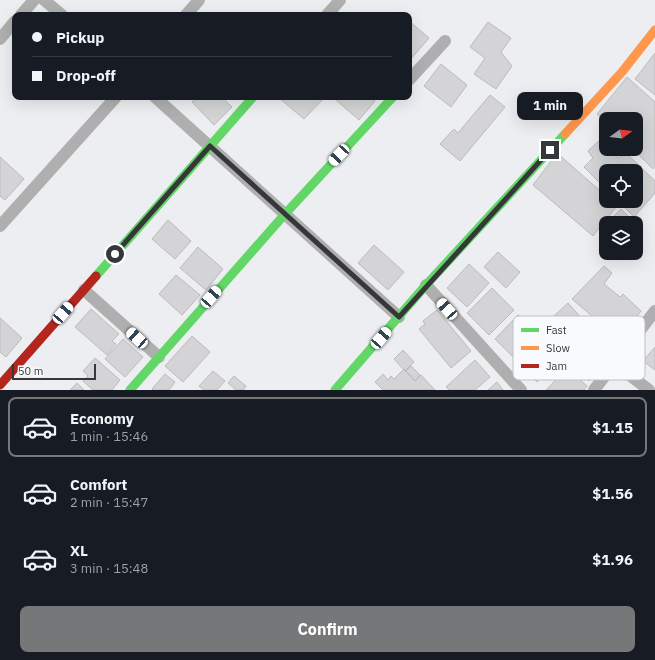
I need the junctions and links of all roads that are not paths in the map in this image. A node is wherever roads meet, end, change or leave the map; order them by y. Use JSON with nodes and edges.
{"nodes":[{"id":1,"x":34,"y":0,"type":"edge"},
{"id":2,"x":44,"y":0,"type":"edge"},
{"id":3,"x":199,"y":0,"type":"edge"},
{"id":4,"x":340,"y":0,"type":"edge"},
{"id":5,"x":24,"y":12,"type":"edge"},
{"id":6,"x":58,"y":12,"type":"edge"},
{"id":7,"x":189,"y":12,"type":"edge"},
{"id":8,"x":330,"y":12,"type":"edge"},
{"id":9,"x":12,"y":25,"type":"edge"},
{"id":10,"x":655,"y":30,"type":"edge"},
{"id":11,"x":0,"y":39,"type":"edge"},
{"id":12,"x":445,"y":41,"type":"dead end"},
{"id":13,"x":412,"y":77,"type":"edge"},
{"id":14,"x":113,"y":100,"type":"edge"},
{"id":15,"x":158,"y":100,"type":"edge"},
{"id":16,"x":250,"y":100,"type":"edge"},
{"id":17,"x":390,"y":100,"type":"edge"},
{"id":18,"x":210,"y":146,"type":"junction"},
{"id":19,"x":4,"y":213,"type":"edge"},
{"id":20,"x":285,"y":214,"type":"junction"},
{"id":21,"x":0,"y":226,"type":"edge"},
{"id":22,"x":426,"y":285,"type":"junction"},
{"id":23,"x":84,"y":290,"type":"junction"},
{"id":24,"x":655,"y":311,"type":"edge"},
{"id":25,"x":399,"y":317,"type":"junction"},
{"id":26,"x":645,"y":324,"type":"edge"},
{"id":27,"x":159,"y":357,"type":"junction"},
{"id":28,"x":601,"y":380,"type":"edge"},
{"id":29,"x":636,"y":380,"type":"edge"},
{"id":30,"x":0,"y":385,"type":"edge"},
{"id":31,"x":130,"y":390,"type":"edge"},
{"id":32,"x":334,"y":390,"type":"edge"},
{"id":33,"x":521,"y":390,"type":"edge"},
{"id":34,"x":594,"y":390,"type":"edge"},
{"id":35,"x":649,"y":390,"type":"edge"}],
"edges":[{"from":1,"to":5,"type":"street"},
{"from":2,"to":6,"type":"street"},
{"from":3,"to":7,"type":"street"},
{"from":4,"to":8,"type":"street"},
{"from":9,"to":11,"type":"street"},
{"from":10,"to":22,"type":"street"},
{"from":12,"to":13,"type":"street"},
{"from":14,"to":19,"type":"street"},
{"from":15,"to":18,"type":"street"},
{"from":16,"to":18,"type":"street"},
{"from":17,"to":20,"type":"street"},
{"from":18,"to":20,"type":"street"},
{"from":18,"to":23,"type":"street"},
{"from":19,"to":21,"type":"street"},
{"from":20,"to":25,"type":"street"},
{"from":20,"to":27,"type":"street"},
{"from":22,"to":25,"type":"street"},
{"from":22,"to":33,"type":"street"},
{"from":23,"to":27,"type":"street"},
{"from":23,"to":30,"type":"street"},
{"from":24,"to":26,"type":"street"},
{"from":25,"to":32,"type":"street"},
{"from":27,"to":31,"type":"street"},
{"from":28,"to":34,"type":"street"},
{"from":29,"to":35,"type":"street"}]}
